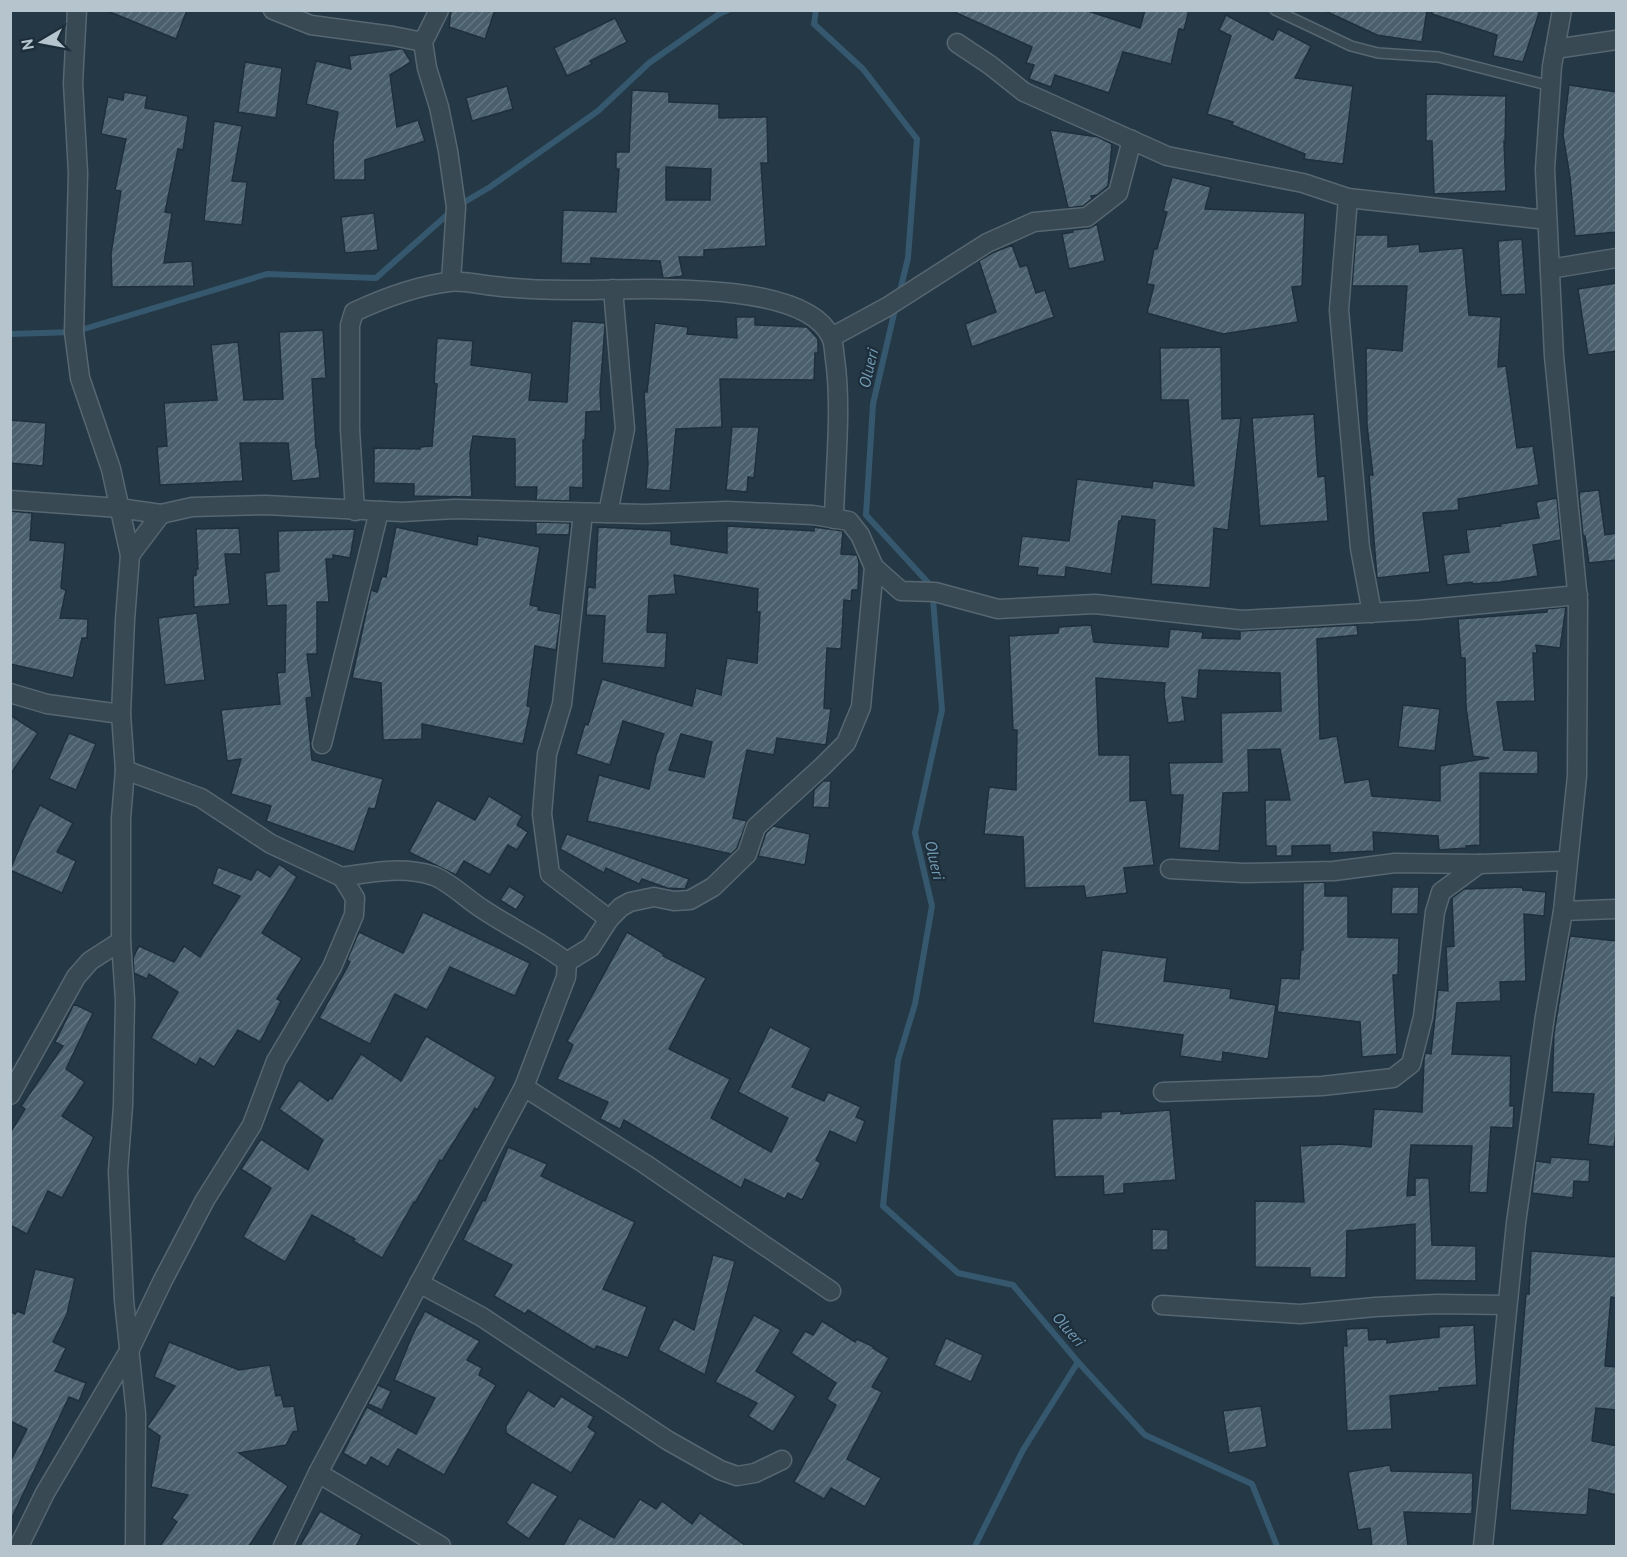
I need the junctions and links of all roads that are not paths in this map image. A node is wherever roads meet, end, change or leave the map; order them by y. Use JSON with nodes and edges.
{"nodes":[{"id":1,"x":77,"y":10,"type":"edge"},
{"id":2,"x":273,"y":10,"type":"edge"},
{"id":3,"x":439,"y":10,"type":"edge"},
{"id":4,"x":1275,"y":10,"type":"edge"},
{"id":5,"x":1562,"y":10,"type":"edge"},
{"id":6,"x":1617,"y":40,"type":"edge"},
{"id":7,"x":423,"y":42,"type":"junction"},
{"id":8,"x":957,"y":43,"type":"dead end"},
{"id":9,"x":1555,"y":49,"type":"junction"},
{"id":10,"x":1551,"y":86,"type":"junction"},
{"id":11,"x":1132,"y":140,"type":"junction"},
{"id":12,"x":1348,"y":198,"type":"junction"},
{"id":13,"x":1548,"y":220,"type":"junction"},
{"id":14,"x":1617,"y":258,"type":"edge"},
{"id":15,"x":1550,"y":269,"type":"junction"},
{"id":16,"x":451,"y":281,"type":"junction"},
{"id":17,"x":613,"y":289,"type":"junction"},
{"id":18,"x":832,"y":337,"type":"junction"},
{"id":19,"x":10,"y":500,"type":"edge"},
{"id":20,"x":119,"y":508,"type":"junction"},
{"id":21,"x":355,"y":511,"type":"junction"},
{"id":22,"x":379,"y":511,"type":"junction"},
{"id":23,"x":583,"y":513,"type":"junction"},
{"id":24,"x":608,"y":513,"type":"junction"},
{"id":25,"x":161,"y":514,"type":"junction"},
{"id":26,"x":834,"y":519,"type":"junction"},
{"id":27,"x":130,"y":555,"type":"junction"},
{"id":28,"x":874,"y":567,"type":"junction"},
{"id":29,"x":1578,"y":595,"type":"junction"},
{"id":30,"x":1372,"y":613,"type":"junction"},
{"id":31,"x":10,"y":693,"type":"edge"},
{"id":32,"x":121,"y":714,"type":"junction"},
{"id":33,"x":322,"y":744,"type":"dead end"},
{"id":34,"x":125,"y":770,"type":"junction"},
{"id":35,"x":1567,"y":861,"type":"junction"},
{"id":36,"x":1479,"y":864,"type":"junction"},
{"id":37,"x":1170,"y":869,"type":"dead end"},
{"id":38,"x":342,"y":877,"type":"junction"},
{"id":39,"x":1617,"y":909,"type":"edge"},
{"id":40,"x":1563,"y":911,"type":"junction"},
{"id":41,"x":609,"y":919,"type":"junction"},
{"id":42,"x":122,"y":941,"type":"junction"},
{"id":43,"x":567,"y":962,"type":"junction"},
{"id":44,"x":524,"y":1087,"type":"junction"},
{"id":45,"x":1163,"y":1092,"type":"dead end"},
{"id":46,"x":10,"y":1095,"type":"edge"},
{"id":47,"x":419,"y":1283,"type":"junction"},
{"id":48,"x":831,"y":1291,"type":"dead end"},
{"id":49,"x":1162,"y":1305,"type":"dead end"},
{"id":50,"x":1507,"y":1305,"type":"junction"},
{"id":51,"x":129,"y":1351,"type":"junction"},
{"id":52,"x":782,"y":1460,"type":"dead end"},
{"id":53,"x":318,"y":1473,"type":"junction"},
{"id":54,"x":19,"y":1546,"type":"edge"},
{"id":55,"x":135,"y":1546,"type":"edge"},
{"id":56,"x":283,"y":1546,"type":"edge"},
{"id":57,"x":441,"y":1546,"type":"edge"},
{"id":58,"x":1483,"y":1546,"type":"edge"}],
"edges":[{"from":1,"to":20,"type":"street"},
{"from":2,"to":7,"type":"street"},
{"from":3,"to":7,"type":"street"},
{"from":4,"to":10,"type":"lane"},
{"from":5,"to":9,"type":"street"},
{"from":6,"to":9,"type":"street"},
{"from":7,"to":16,"type":"street"},
{"from":8,"to":11,"type":"street"},
{"from":9,"to":10,"type":"street"},
{"from":10,"to":13,"type":"street"},
{"from":11,"to":12,"type":"street"},
{"from":11,"to":18,"type":"street"},
{"from":12,"to":13,"type":"street"},
{"from":12,"to":30,"type":"street"},
{"from":13,"to":15,"type":"street"},
{"from":14,"to":15,"type":"street"},
{"from":15,"to":29,"type":"street"},
{"from":16,"to":17,"type":"street"},
{"from":16,"to":21,"type":"street"},
{"from":17,"to":18,"type":"street"},
{"from":17,"to":24,"type":"street"},
{"from":18,"to":26,"type":"street"},
{"from":19,"to":20,"type":"street"},
{"from":20,"to":25,"type":"street"},
{"from":20,"to":27,"type":"street"},
{"from":21,"to":22,"type":"street"},
{"from":21,"to":25,"type":"street"},
{"from":22,"to":23,"type":"street"},
{"from":22,"to":33,"type":"street"},
{"from":23,"to":24,"type":"street"},
{"from":23,"to":41,"type":"street"},
{"from":24,"to":26,"type":"street"},
{"from":25,"to":27,"type":"street"},
{"from":26,"to":28,"type":"street"},
{"from":27,"to":32,"type":"street"},
{"from":28,"to":30,"type":"street"},
{"from":28,"to":41,"type":"street"},
{"from":29,"to":30,"type":"street"},
{"from":29,"to":35,"type":"street"},
{"from":31,"to":32,"type":"street"},
{"from":32,"to":34,"type":"street"},
{"from":34,"to":38,"type":"street"},
{"from":34,"to":42,"type":"street"},
{"from":35,"to":36,"type":"street"},
{"from":35,"to":40,"type":"street"},
{"from":36,"to":37,"type":"street"},
{"from":36,"to":45,"type":"street"},
{"from":38,"to":43,"type":"street"},
{"from":38,"to":51,"type":"street"},
{"from":39,"to":40,"type":"street"},
{"from":40,"to":50,"type":"street"},
{"from":41,"to":43,"type":"street"},
{"from":42,"to":46,"type":"street"},
{"from":42,"to":51,"type":"street"},
{"from":43,"to":44,"type":"street"},
{"from":44,"to":47,"type":"street"},
{"from":44,"to":48,"type":"street"},
{"from":47,"to":52,"type":"street"},
{"from":47,"to":53,"type":"street"},
{"from":49,"to":50,"type":"street"},
{"from":50,"to":58,"type":"street"},
{"from":51,"to":54,"type":"street"},
{"from":51,"to":55,"type":"street"},
{"from":53,"to":56,"type":"street"},
{"from":53,"to":57,"type":"street"}]}
